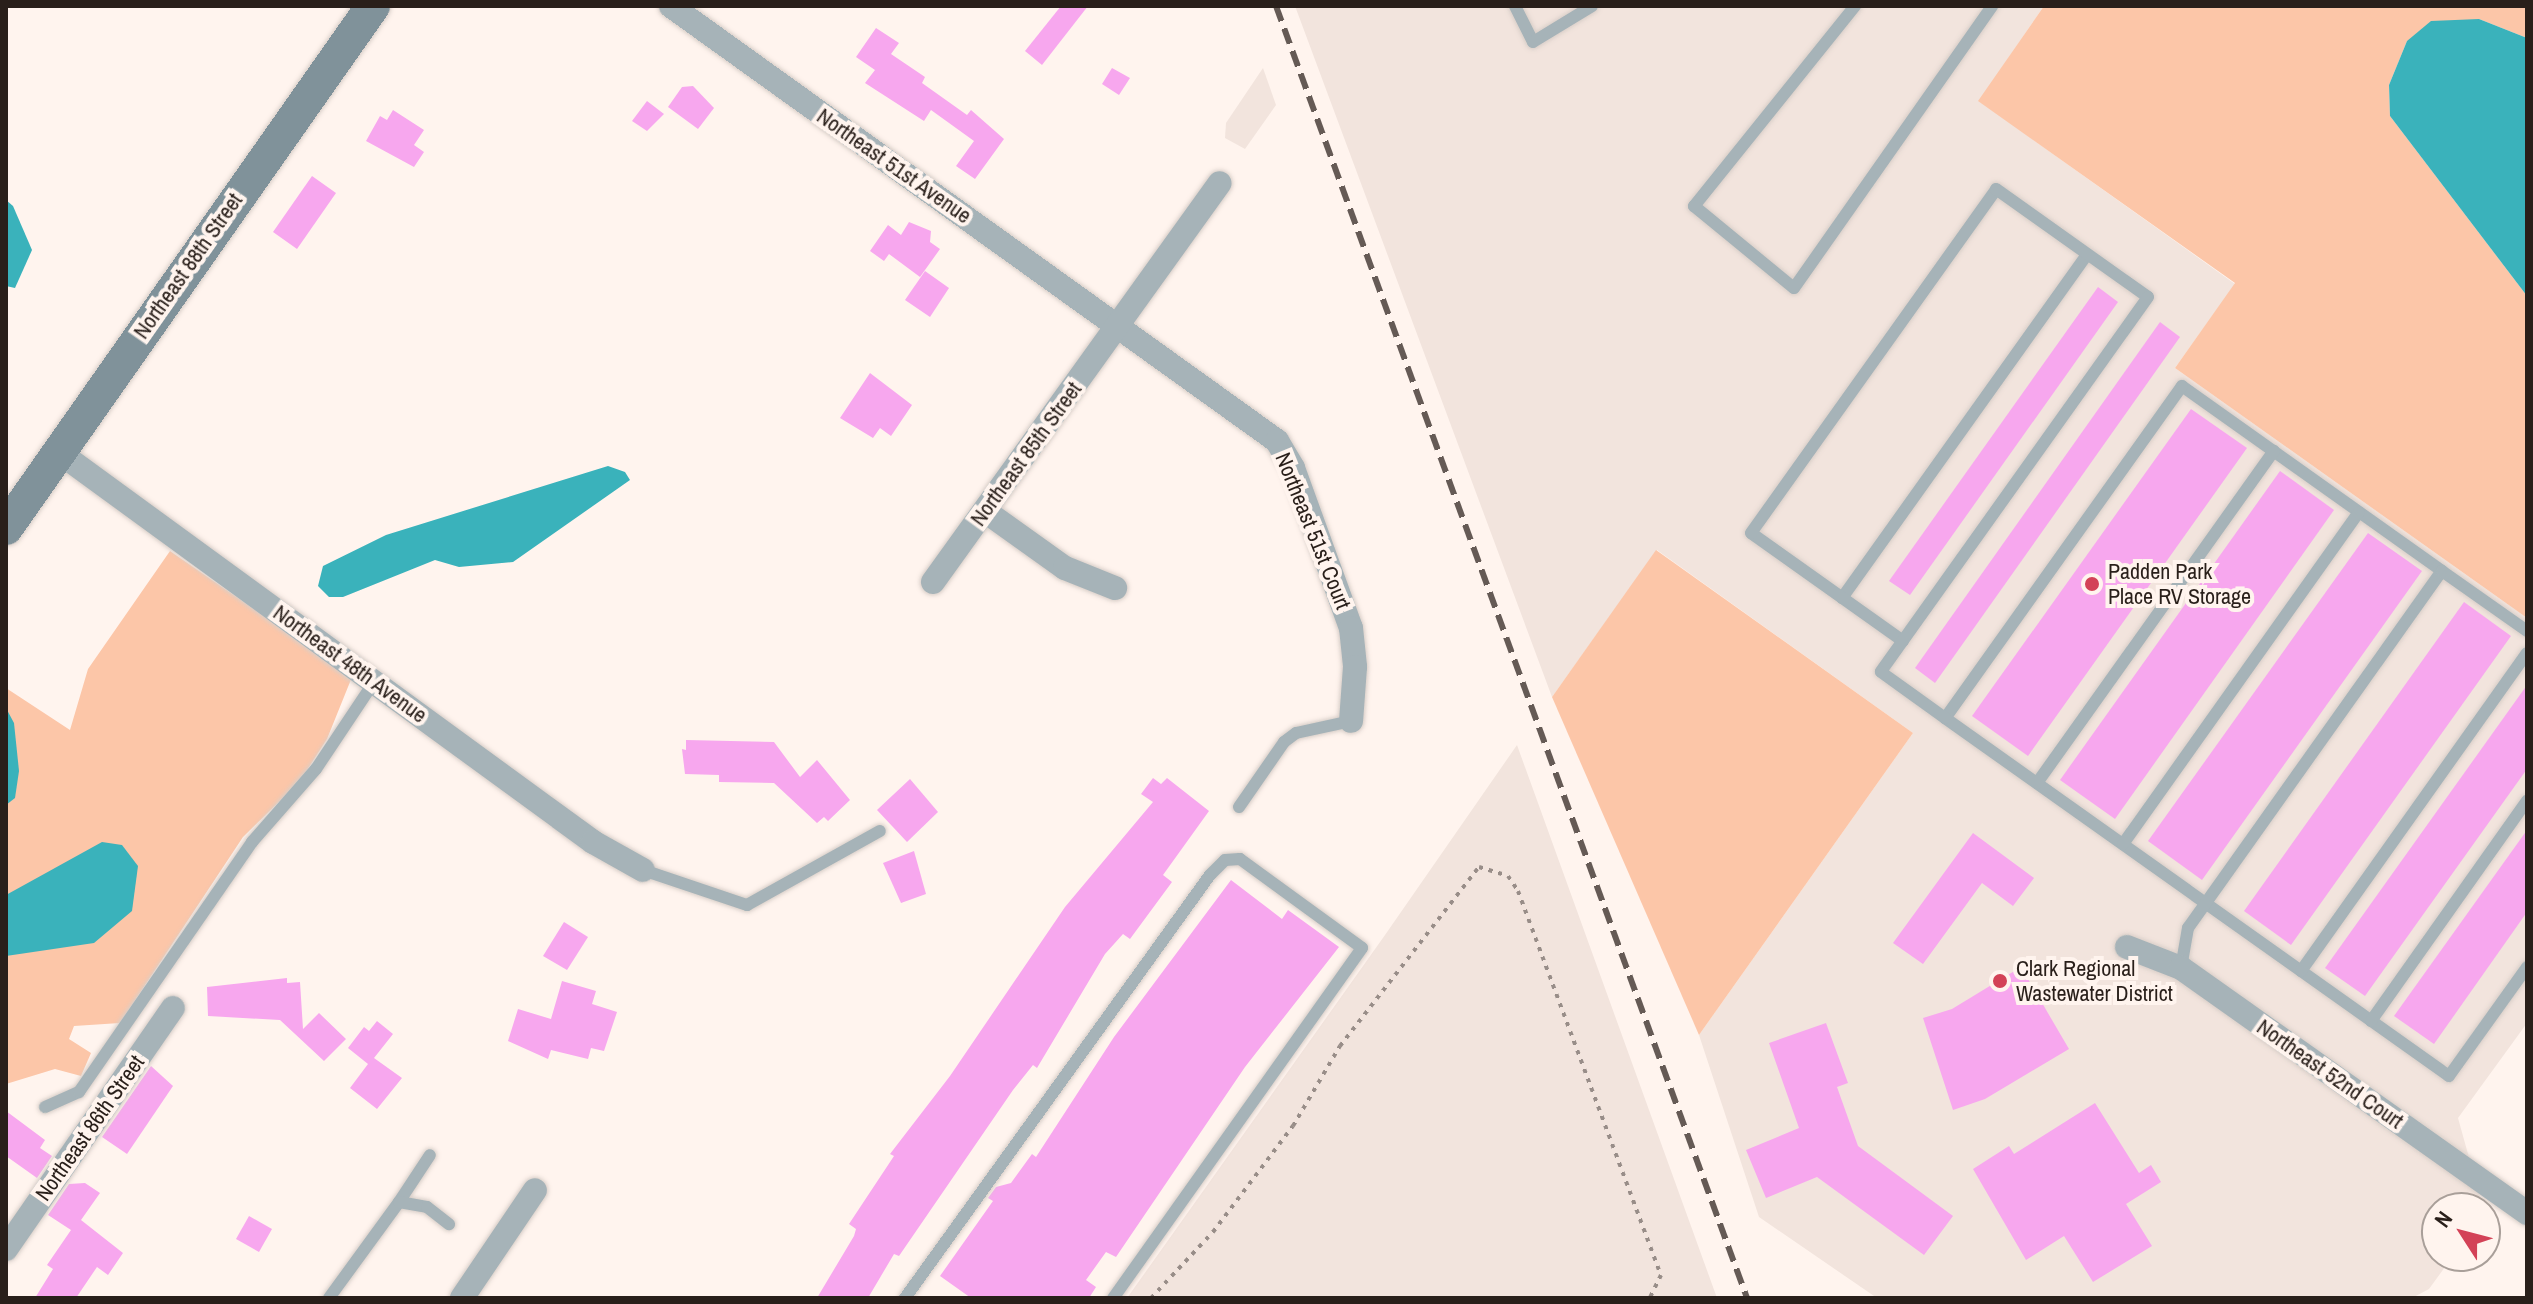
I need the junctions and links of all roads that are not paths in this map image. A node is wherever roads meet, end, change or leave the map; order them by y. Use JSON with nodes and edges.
{"nodes":[{"id":1,"x":373,"y":6,"type":"edge"},
{"id":2,"x":671,"y":6,"type":"edge"},
{"id":3,"x":1515,"y":6,"type":"edge"},
{"id":4,"x":1592,"y":6,"type":"edge"},
{"id":5,"x":1855,"y":6,"type":"edge"},
{"id":6,"x":1992,"y":6,"type":"edge"},
{"id":7,"x":1220,"y":183,"type":"dead end"},
{"id":8,"x":2087,"y":254,"type":"junction"},
{"id":9,"x":1118,"y":325,"type":"junction"},
{"id":10,"x":2274,"y":451,"type":"junction"},
{"id":11,"x":60,"y":453,"type":"junction"},
{"id":12,"x":985,"y":511,"type":"junction"},
{"id":13,"x":2359,"y":512,"type":"junction"},
{"id":14,"x":6,"y":528,"type":"edge"},
{"id":15,"x":2442,"y":571,"type":"junction"},
{"id":16,"x":933,"y":582,"type":"dead end"},
{"id":17,"x":1115,"y":588,"type":"dead end"},
{"id":18,"x":1842,"y":598,"type":"junction"},
{"id":19,"x":2527,"y":631,"type":"edge"},
{"id":20,"x":1903,"y":641,"type":"junction"},
{"id":21,"x":2527,"y":653,"type":"edge"},
{"id":22,"x":374,"y":682,"type":"junction"},
{"id":23,"x":1945,"y":718,"type":"junction"},
{"id":24,"x":1351,"y":721,"type":"joint"},
{"id":25,"x":2037,"y":783,"type":"junction"},
{"id":26,"x":2527,"y":801,"type":"edge"},
{"id":27,"x":1239,"y":807,"type":"dead end"},
{"id":28,"x":880,"y":831,"type":"dead end"},
{"id":29,"x":2123,"y":844,"type":"junction"},
{"id":30,"x":643,"y":870,"type":"joint"},
{"id":31,"x":2205,"y":903,"type":"junction"},
{"id":32,"x":2127,"y":947,"type":"dead end"},
{"id":33,"x":2527,"y":967,"type":"edge"},
{"id":34,"x":2181,"y":968,"type":"junction"},
{"id":35,"x":2301,"y":971,"type":"junction"},
{"id":36,"x":173,"y":1008,"type":"dead end"},
{"id":37,"x":2371,"y":1021,"type":"junction"},
{"id":38,"x":45,"y":1107,"type":"dead end"},
{"id":39,"x":430,"y":1155,"type":"dead end"},
{"id":40,"x":535,"y":1190,"type":"dead end"},
{"id":41,"x":399,"y":1202,"type":"junction"},
{"id":42,"x":2527,"y":1213,"type":"edge"},
{"id":43,"x":449,"y":1224,"type":"dead end"},
{"id":44,"x":6,"y":1249,"type":"edge"},
{"id":45,"x":329,"y":1298,"type":"edge"},
{"id":46,"x":462,"y":1298,"type":"edge"},
{"id":47,"x":905,"y":1298,"type":"edge"},
{"id":48,"x":1113,"y":1298,"type":"edge"}],
"edges":[{"from":1,"to":11,"type":"main road","name":"Northeast 88th Street"},
{"from":2,"to":9,"type":"street","name":"Northeast 51st Avenue"},
{"from":3,"to":4,"type":"lane"},
{"from":5,"to":6,"type":"lane"},
{"from":7,"to":9,"type":"street","name":"Northeast 85th Street"},
{"from":8,"to":18,"type":"lane"},
{"from":8,"to":18,"type":"lane"},
{"from":8,"to":20,"type":"lane"},
{"from":9,"to":12,"type":"street","name":"Northeast 85th Street"},
{"from":9,"to":24,"type":"street","name":"Northeast 51st Court"},
{"from":10,"to":13,"type":"lane"},
{"from":10,"to":23,"type":"lane"},
{"from":10,"to":25,"type":"lane"},
{"from":11,"to":14,"type":"main road","name":"Northeast 88th Street"},
{"from":11,"to":22,"type":"street","name":"Northeast 48th Avenue"},
{"from":12,"to":16,"type":"street","name":"Northeast 85th Street"},
{"from":12,"to":17,"type":"street"},
{"from":13,"to":15,"type":"lane"},
{"from":13,"to":29,"type":"lane"},
{"from":15,"to":19,"type":"lane"},
{"from":15,"to":31,"type":"lane"},
{"from":18,"to":20,"type":"lane"},
{"from":20,"to":23,"type":"lane"},
{"from":21,"to":35,"type":"lane"},
{"from":22,"to":30,"type":"street","name":"Northeast 48th Avenue"},
{"from":22,"to":38,"type":"lane"},
{"from":23,"to":25,"type":"lane"},
{"from":24,"to":27,"type":"lane"},
{"from":25,"to":29,"type":"lane"},
{"from":26,"to":37,"type":"lane"},
{"from":28,"to":30,"type":"lane"},
{"from":29,"to":31,"type":"lane"},
{"from":31,"to":34,"type":"lane"},
{"from":31,"to":35,"type":"lane"},
{"from":32,"to":34,"type":"street","name":"Northeast 52nd Court"},
{"from":33,"to":37,"type":"lane"},
{"from":34,"to":42,"type":"street","name":"Northeast 52nd Court"},
{"from":35,"to":37,"type":"lane"},
{"from":36,"to":44,"type":"street","name":"Northeast 86th Street"},
{"from":39,"to":41,"type":"lane"},
{"from":40,"to":46,"type":"street"},
{"from":41,"to":43,"type":"lane"},
{"from":41,"to":45,"type":"lane"},
{"from":47,"to":48,"type":"lane"}]}
